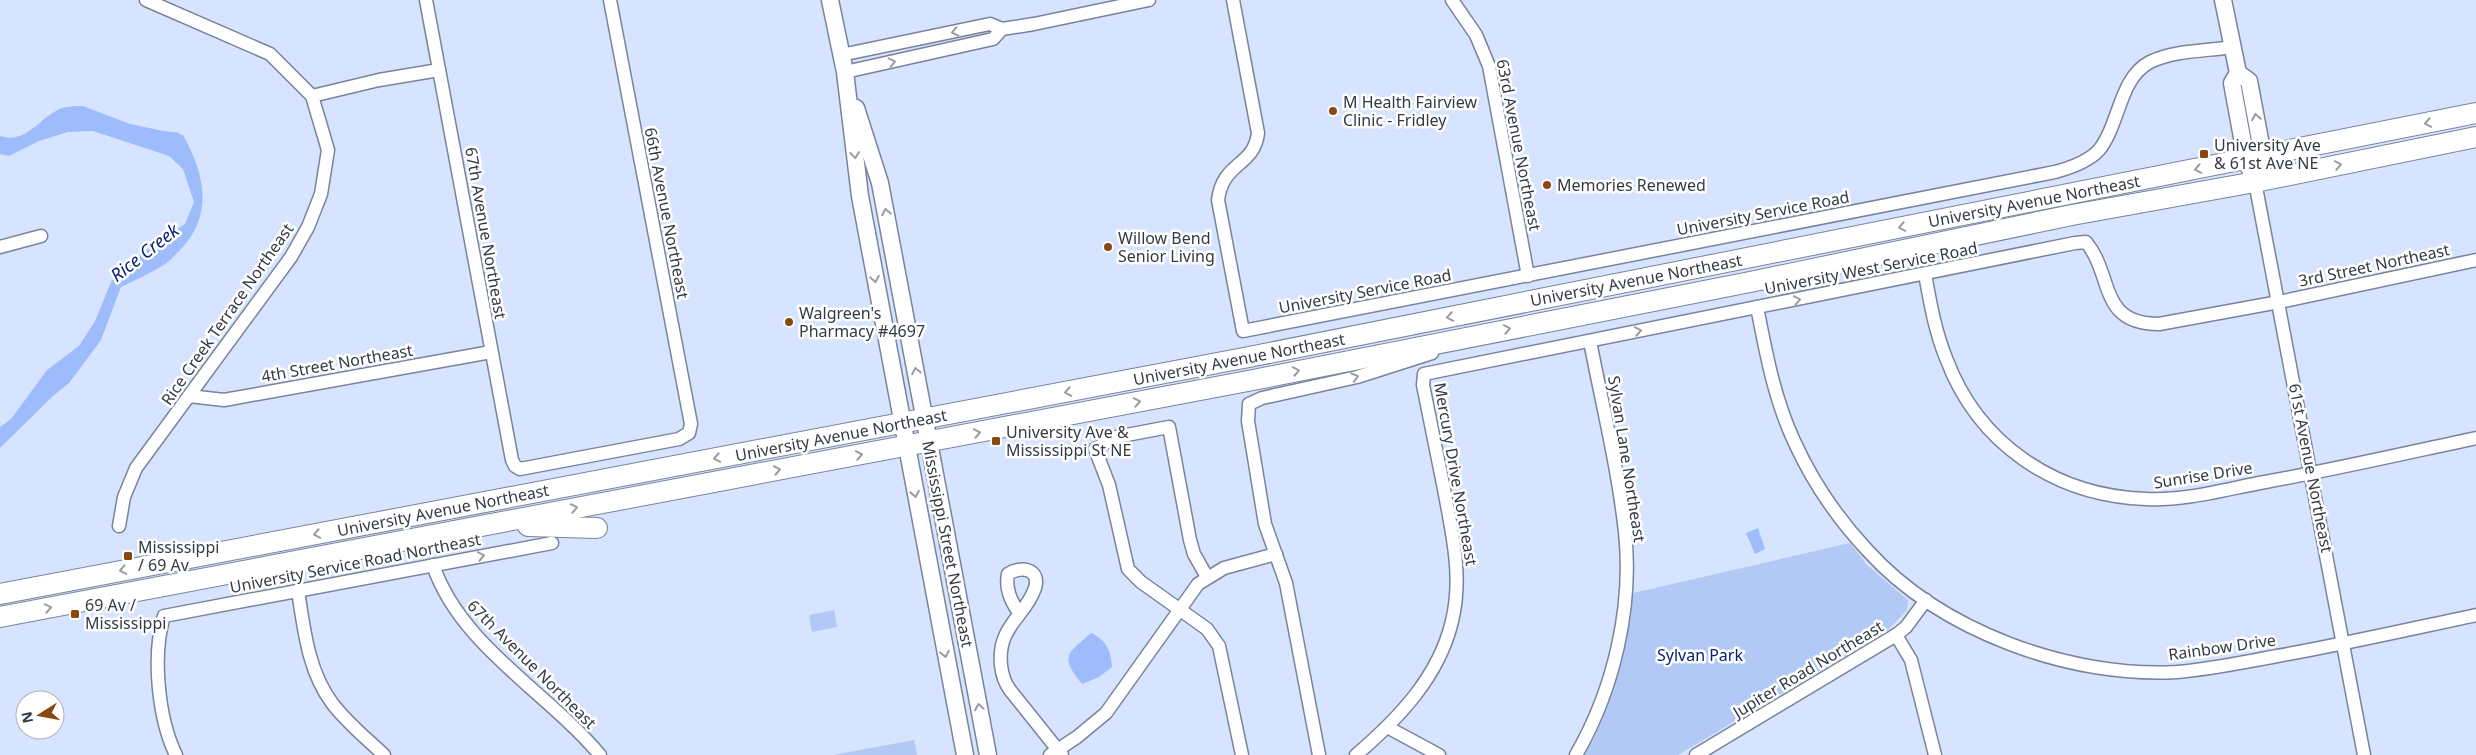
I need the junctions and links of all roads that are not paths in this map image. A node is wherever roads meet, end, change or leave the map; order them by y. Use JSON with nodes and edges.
{"nodes":[{"id":1,"x":146,"y":0,"type":"edge"},
{"id":2,"x":426,"y":0,"type":"edge"},
{"id":3,"x":610,"y":0,"type":"edge"},
{"id":4,"x":830,"y":0,"type":"edge"},
{"id":5,"x":1149,"y":0,"type":"edge"},
{"id":6,"x":1234,"y":0,"type":"edge"},
{"id":7,"x":1452,"y":0,"type":"edge"},
{"id":8,"x":2223,"y":0,"type":"edge"},
{"id":9,"x":1002,"y":28,"type":"junction"},
{"id":10,"x":2233,"y":47,"type":"junction"},
{"id":11,"x":843,"y":63,"type":"junction"},
{"id":12,"x":439,"y":70,"type":"junction"},
{"id":13,"x":312,"y":96,"type":"junction"},
{"id":14,"x":2476,"y":113,"type":"edge"},
{"id":15,"x":2476,"y":137,"type":"edge"},
{"id":16,"x":2255,"y":157,"type":"junction"},
{"id":17,"x":2256,"y":182,"type":"junction"},
{"id":18,"x":41,"y":236,"type":"dead end"},
{"id":19,"x":0,"y":247,"type":"edge"},
{"id":20,"x":2476,"y":260,"type":"edge"},
{"id":21,"x":1925,"y":274,"type":"junction"},
{"id":22,"x":1528,"y":276,"type":"junction"},
{"id":23,"x":2279,"y":302,"type":"junction"},
{"id":24,"x":1757,"y":308,"type":"junction"},
{"id":25,"x":1475,"y":336,"type":"junction"},
{"id":26,"x":1590,"y":341,"type":"junction"},
{"id":27,"x":491,"y":352,"type":"junction"},
{"id":28,"x":1424,"y":374,"type":"joint"},
{"id":29,"x":189,"y":396,"type":"junction"},
{"id":30,"x":925,"y":419,"type":"junction"},
{"id":31,"x":903,"y":423,"type":"junction"},
{"id":32,"x":2476,"y":438,"type":"edge"},
{"id":33,"x":929,"y":442,"type":"junction"},
{"id":34,"x":906,"y":446,"type":"junction"},
{"id":35,"x":520,"y":469,"type":"joint"},
{"id":36,"x":2312,"y":473,"type":"junction"},
{"id":37,"x":491,"y":524,"type":"junction"},
{"id":38,"x":118,"y":526,"type":"dead end"},
{"id":39,"x":597,"y":528,"type":"dead end"},
{"id":40,"x":552,"y":543,"type":"dead end"},
{"id":41,"x":1276,"y":554,"type":"junction"},
{"id":42,"x":433,"y":565,"type":"junction"},
{"id":43,"x":1207,"y":578,"type":"junction"},
{"id":44,"x":298,"y":591,"type":"junction"},
{"id":45,"x":0,"y":594,"type":"edge"},
{"id":46,"x":1926,"y":600,"type":"junction"},
{"id":47,"x":1179,"y":608,"type":"junction"},
{"id":48,"x":1019,"y":613,"type":"dead end"},
{"id":49,"x":2476,"y":615,"type":"edge"},
{"id":50,"x":0,"y":617,"type":"edge"},
{"id":51,"x":1896,"y":636,"type":"junction"},
{"id":52,"x":2344,"y":644,"type":"junction"},
{"id":53,"x":1388,"y":728,"type":"junction"},
{"id":54,"x":984,"y":738,"type":"junction"},
{"id":55,"x":1057,"y":753,"type":"edge"},
{"id":56,"x":176,"y":755,"type":"edge"},
{"id":57,"x":384,"y":755,"type":"edge"},
{"id":58,"x":600,"y":755,"type":"edge"},
{"id":59,"x":965,"y":755,"type":"edge"},
{"id":60,"x":988,"y":755,"type":"edge"},
{"id":61,"x":1001,"y":755,"type":"edge"},
{"id":62,"x":1242,"y":755,"type":"edge"},
{"id":63,"x":1319,"y":755,"type":"edge"},
{"id":64,"x":1356,"y":755,"type":"edge"},
{"id":65,"x":1439,"y":755,"type":"edge"},
{"id":66,"x":1576,"y":755,"type":"edge"},
{"id":67,"x":1696,"y":755,"type":"edge"},
{"id":68,"x":1935,"y":755,"type":"edge"},
{"id":69,"x":2364,"y":755,"type":"edge"}],
"edges":[{"from":1,"to":13,"type":"street","name":"Rice Creek Terrace Northeast"},
{"from":2,"to":12,"type":"street","name":"67th Avenue Northeast"},
{"from":3,"to":35,"type":"street","name":"66th Avenue Northeast"},
{"from":4,"to":11,"type":"street","name":"Mississippi Street Northeast"},
{"from":5,"to":9,"type":"street"},
{"from":6,"to":22,"type":"street","name":"University Service Road"},
{"from":7,"to":22,"type":"street","name":"63rd Avenue Northeast"},
{"from":8,"to":10,"type":"street","name":"61st Avenue Northeast"},
{"from":9,"to":11,"type":"street","one_way":true},
{"from":11,"to":9,"type":"street","one_way":true},
{"from":10,"to":16,"type":"street","name":"61st Avenue Northeast"},
{"from":10,"to":22,"type":"street","name":"University Service Road"},
{"from":30,"to":11,"type":"street","name":"Mississippi Street Northeast","one_way":true},
{"from":11,"to":31,"type":"street","name":"Mississippi Street Northeast","one_way":true},
{"from":12,"to":13,"type":"street"},
{"from":12,"to":27,"type":"street","name":"67th Avenue Northeast"},
{"from":13,"to":29,"type":"street","name":"Rice Creek Terrace Northeast"},
{"from":14,"to":16,"type":"main road","name":"University Avenue Northeast","one_way":true},
{"from":17,"to":15,"type":"main road","name":"University Avenue Northeast","one_way":true},
{"from":16,"to":17,"type":"street","name":"61st Avenue Northeast"},
{"from":16,"to":30,"type":"main road","name":"University Avenue Northeast","one_way":true},
{"from":17,"to":23,"type":"street","name":"61st Avenue Northeast"},
{"from":25,"to":17,"type":"main road","name":"University Avenue Northeast","one_way":true},
{"from":18,"to":19,"type":"street"},
{"from":20,"to":23,"type":"street","name":"3rd Street Northeast"},
{"from":21,"to":23,"type":"street","name":"University West Service Road"},
{"from":24,"to":21,"type":"street","name":"University West Service Road","one_way":true},
{"from":21,"to":36,"type":"street","name":"Sunrise Drive"},
{"from":23,"to":36,"type":"street","name":"61st Avenue Northeast"},
{"from":26,"to":24,"type":"street","name":"University West Service Road","one_way":true},
{"from":24,"to":46,"type":"street","name":"Rainbow Drive"},
{"from":33,"to":25,"type":"main road","name":"University Avenue Northeast","one_way":true},
{"from":41,"to":25,"type":"street","one_way":true},
{"from":26,"to":28,"type":"street","name":"University West Service Road"},
{"from":26,"to":66,"type":"street","name":"Sylvan Lane Northeast"},
{"from":27,"to":29,"type":"street","name":"4th Street Northeast"},
{"from":27,"to":35,"type":"street","name":"67th Avenue Northeast"},
{"from":28,"to":53,"type":"street","name":"Mercury Drive Northeast"},
{"from":29,"to":38,"type":"street","name":"Rice Creek Terrace Northeast"},
{"from":30,"to":31,"type":"main road","name":"University Avenue Northeast"},
{"from":30,"to":33,"type":"street","name":"Mississippi Street Northeast"},
{"from":31,"to":34,"type":"street","name":"Mississippi Street Northeast"},
{"from":31,"to":45,"type":"main road","name":"University Avenue Northeast","one_way":true},
{"from":32,"to":36,"type":"street","name":"Sunrise Drive"},
{"from":33,"to":34,"type":"main road","name":"University Avenue Northeast"},
{"from":54,"to":33,"type":"street","name":"Mississippi Street Northeast","one_way":true},
{"from":37,"to":34,"type":"main road","name":"University Avenue Northeast","one_way":true},
{"from":34,"to":59,"type":"street","name":"Mississippi Street Northeast","one_way":true},
{"from":36,"to":52,"type":"street","name":"61st Avenue Northeast"},
{"from":37,"to":39,"type":"main road"},
{"from":50,"to":37,"type":"main road","name":"University Avenue Northeast","one_way":true},
{"from":42,"to":40,"type":"street","name":"University Service Road Northeast","one_way":true},
{"from":41,"to":43,"type":"street"},
{"from":41,"to":63,"type":"street"},
{"from":42,"to":44,"type":"street","name":"University Service Road Northeast"},
{"from":42,"to":58,"type":"street","name":"67th Avenue Northeast"},
{"from":43,"to":47,"type":"street"},
{"from":43,"to":47,"type":"street"},
{"from":44,"to":56,"type":"street","name":"University Service Road Northeast"},
{"from":44,"to":57,"type":"street"},
{"from":46,"to":51,"type":"street","name":"Jupiter Road Northeast"},
{"from":46,"to":52,"type":"street","name":"Rainbow Drive"},
{"from":47,"to":55,"type":"street"},
{"from":47,"to":62,"type":"street"},
{"from":48,"to":55,"type":"street"},
{"from":49,"to":52,"type":"street","name":"Rainbow Drive"},
{"from":51,"to":67,"type":"street","name":"Jupiter Road Northeast"},
{"from":51,"to":68,"type":"street"},
{"from":52,"to":69,"type":"street","name":"61st Avenue Northeast"},
{"from":53,"to":64,"type":"street","name":"Mercury Drive Northeast"},
{"from":53,"to":65,"type":"street"},
{"from":54,"to":60,"type":"street","name":"Mississippi Street Northeast"},
{"from":54,"to":61,"type":"street"}]}
